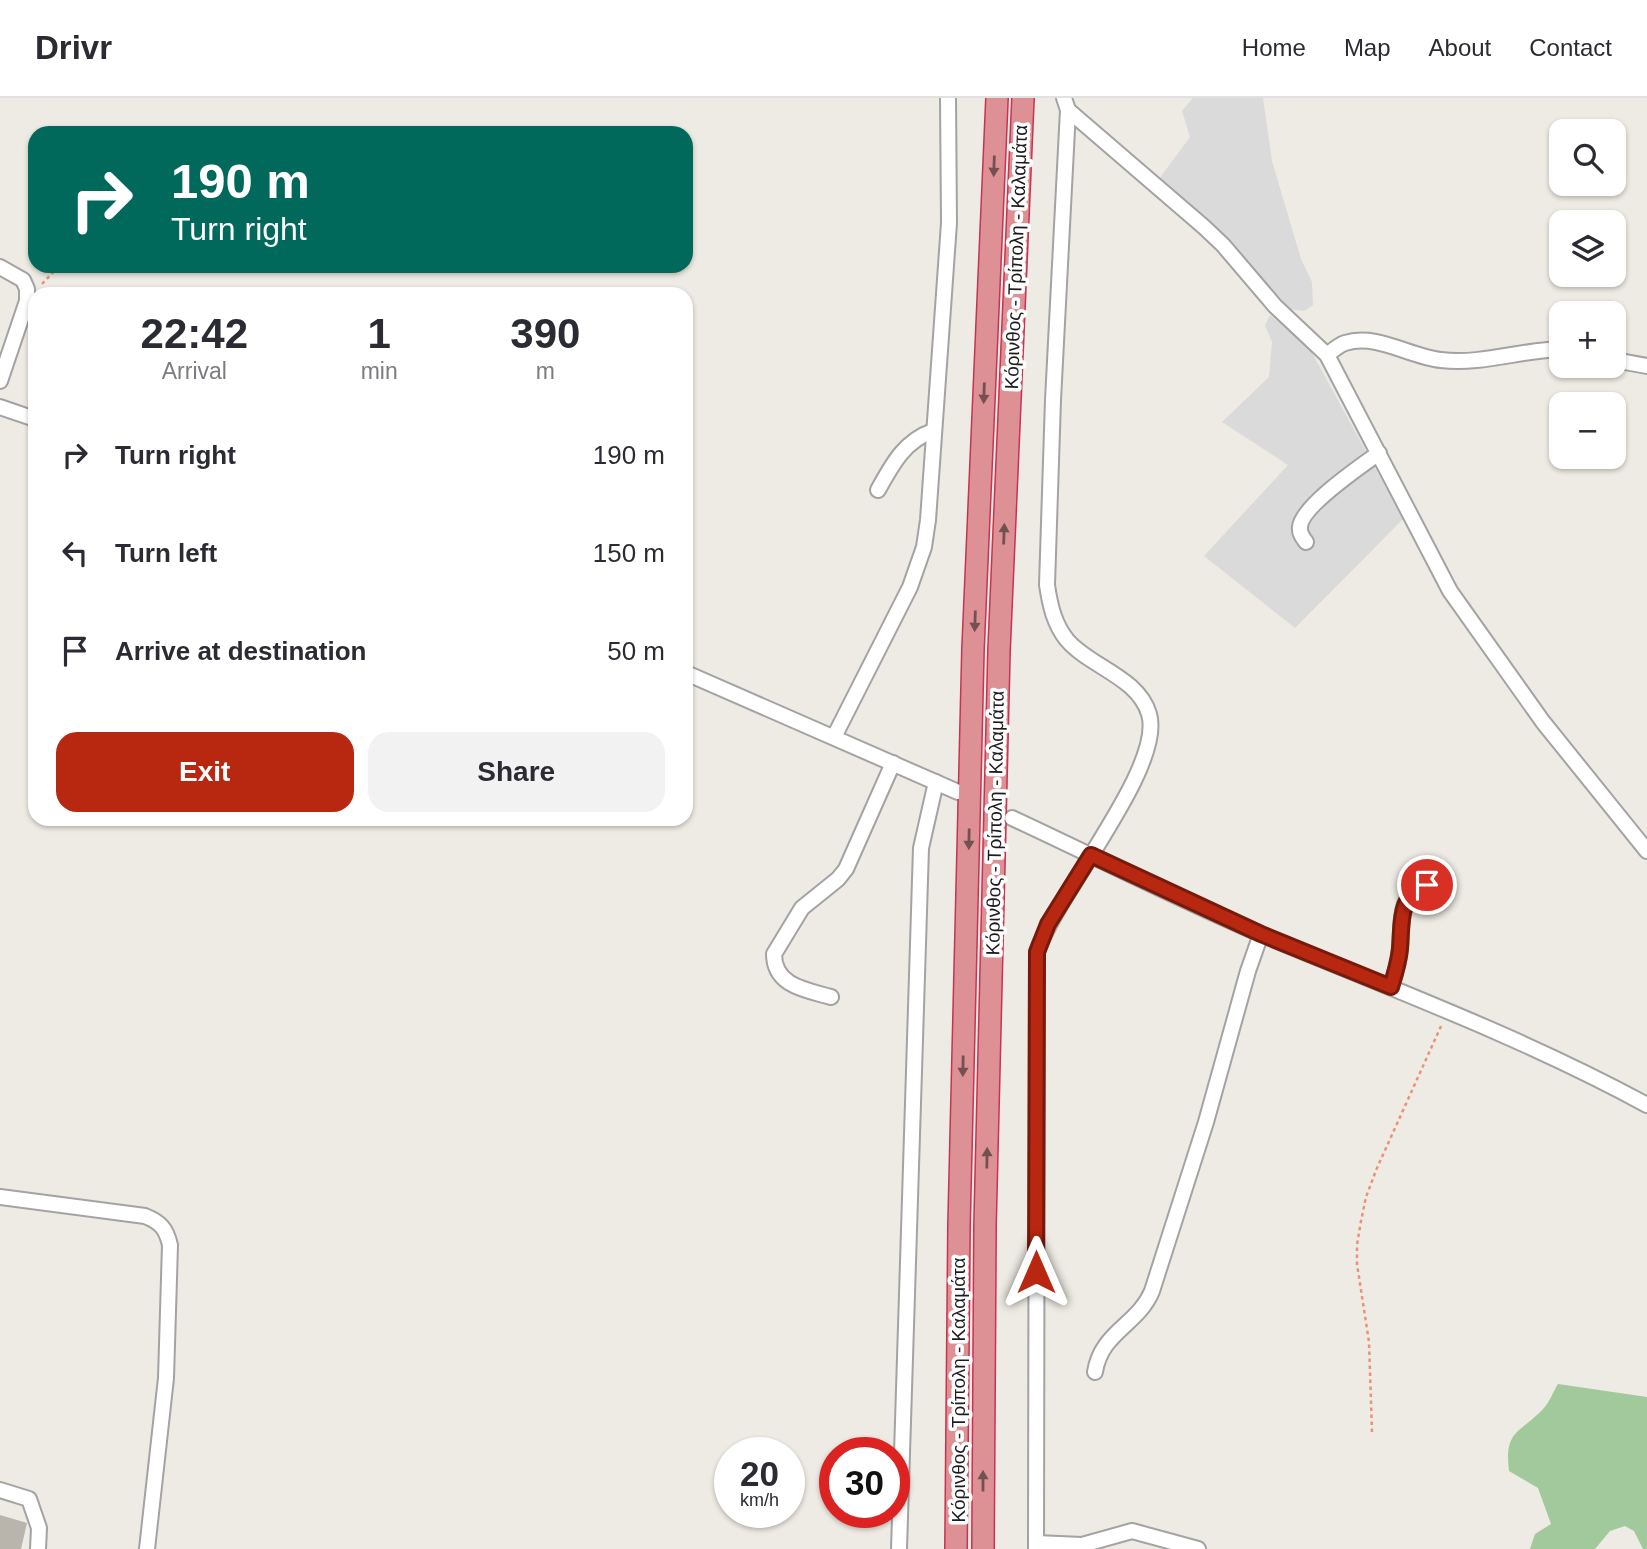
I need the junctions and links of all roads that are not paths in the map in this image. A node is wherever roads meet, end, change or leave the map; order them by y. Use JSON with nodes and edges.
{"nodes":[{"id":1,"x":948,"y":98,"type":"edge"},
{"id":2,"x":997,"y":98,"type":"edge"},
{"id":3,"x":1023,"y":98,"type":"edge"},
{"id":4,"x":1066,"y":104,"type":"edge"},
{"id":5,"x":0,"y":267,"type":"edge"},
{"id":6,"x":1549,"y":350,"type":"edge"},
{"id":7,"x":1327,"y":355,"type":"junction"},
{"id":8,"x":1626,"y":362,"type":"edge"},
{"id":9,"x":1647,"y":366,"type":"edge"},
{"id":10,"x":0,"y":382,"type":"edge"},
{"id":11,"x":0,"y":407,"type":"edge"},
{"id":12,"x":28,"y":417,"type":"edge"},
{"id":13,"x":933,"y":431,"type":"junction"},
{"id":14,"x":1379,"y":453,"type":"junction"},
{"id":15,"x":878,"y":490,"type":"dead end"},
{"id":16,"x":1306,"y":542,"type":"dead end"},
{"id":17,"x":693,"y":676,"type":"edge"},
{"id":18,"x":834,"y":737,"type":"junction"},
{"id":19,"x":893,"y":763,"type":"junction"},
{"id":20,"x":936,"y":782,"type":"junction"},
{"id":21,"x":958,"y":792,"type":"dead end"},
{"id":22,"x":1012,"y":818,"type":"dead end"},
{"id":23,"x":1647,"y":851,"type":"edge"},
{"id":24,"x":1091,"y":855,"type":"junction"},
{"id":25,"x":1435,"y":884,"type":"dead end"},
{"id":26,"x":1261,"y":934,"type":"junction"},
{"id":27,"x":1391,"y":987,"type":"junction"},
{"id":28,"x":831,"y":997,"type":"dead end"},
{"id":29,"x":1647,"y":1105,"type":"edge"},
{"id":30,"x":0,"y":1197,"type":"edge"},
{"id":31,"x":1095,"y":1372,"type":"dead end"},
{"id":32,"x":0,"y":1490,"type":"edge"},
{"id":33,"x":1036,"y":1546,"type":"edge"},
{"id":34,"x":1084,"y":1547,"type":"edge"},
{"id":35,"x":38,"y":1549,"type":"edge"},
{"id":36,"x":147,"y":1549,"type":"edge"},
{"id":37,"x":900,"y":1549,"type":"edge"},
{"id":38,"x":956,"y":1549,"type":"edge"},
{"id":39,"x":983,"y":1549,"type":"edge"},
{"id":40,"x":1198,"y":1549,"type":"edge"}],
"edges":[{"from":1,"to":13,"type":"street"},
{"from":2,"to":38,"type":"highway","name":"Κόρινθος - Τρίπολη - Καλαμάτα","one_way":true},
{"from":39,"to":3,"type":"highway","name":"Κόρινθος - Τρίπολη - Καλαμάτα","one_way":true},
{"from":4,"to":7,"type":"street"},
{"from":4,"to":24,"type":"street"},
{"from":5,"to":10,"type":"street"},
{"from":6,"to":7,"type":"street"},
{"from":7,"to":14,"type":"street"},
{"from":8,"to":9,"type":"street"},
{"from":11,"to":12,"type":"street"},
{"from":13,"to":15,"type":"street"},
{"from":13,"to":18,"type":"street"},
{"from":14,"to":16,"type":"street"},
{"from":14,"to":23,"type":"street"},
{"from":17,"to":18,"type":"street"},
{"from":18,"to":19,"type":"street"},
{"from":19,"to":20,"type":"street"},
{"from":19,"to":28,"type":"street"},
{"from":20,"to":21,"type":"street"},
{"from":20,"to":37,"type":"street"},
{"from":22,"to":24,"type":"street"},
{"from":24,"to":26,"type":"street"},
{"from":24,"to":33,"type":"street"},
{"from":25,"to":27,"type":"street"},
{"from":26,"to":27,"type":"street"},
{"from":26,"to":31,"type":"street"},
{"from":27,"to":29,"type":"street"},
{"from":30,"to":36,"type":"street"},
{"from":32,"to":35,"type":"street"},
{"from":33,"to":34,"type":"street"},
{"from":34,"to":40,"type":"street"}]}
